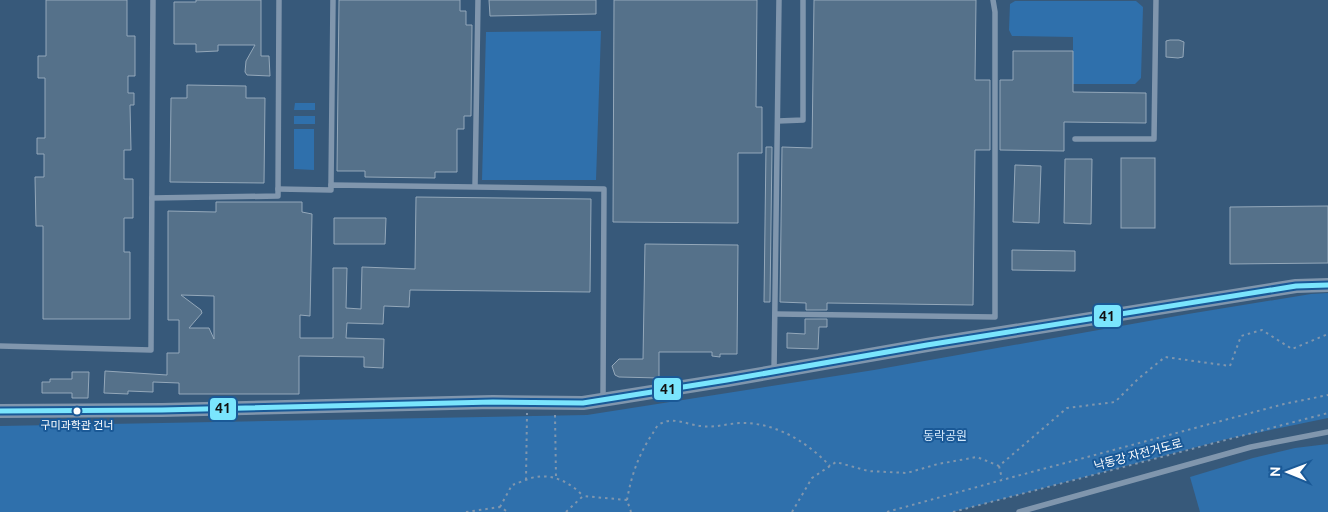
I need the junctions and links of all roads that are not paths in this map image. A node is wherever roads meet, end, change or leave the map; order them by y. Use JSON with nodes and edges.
{"nodes":[{"id":1,"x":153,"y":0,"type":"edge"},
{"id":2,"x":279,"y":0,"type":"edge"},
{"id":3,"x":333,"y":0,"type":"edge"},
{"id":4,"x":478,"y":0,"type":"edge"},
{"id":5,"x":779,"y":0,"type":"edge"},
{"id":6,"x":802,"y":0,"type":"edge"},
{"id":7,"x":993,"y":0,"type":"edge"},
{"id":8,"x":1156,"y":0,"type":"edge"},
{"id":9,"x":778,"y":121,"type":"junction"},
{"id":10,"x":1074,"y":139,"type":"dead end"},
{"id":11,"x":331,"y":185,"type":"junction"},
{"id":12,"x":475,"y":186,"type":"junction"},
{"id":13,"x":278,"y":189,"type":"junction"},
{"id":14,"x":152,"y":198,"type":"junction"},
{"id":15,"x":1328,"y":285,"type":"edge"},
{"id":16,"x":776,"y":314,"type":"junction"},
{"id":17,"x":0,"y":346,"type":"edge"},
{"id":18,"x":774,"y":372,"type":"junction"},
{"id":19,"x":603,"y":400,"type":"junction"},
{"id":20,"x":0,"y":412,"type":"edge"},
{"id":21,"x":1328,"y":432,"type":"edge"},
{"id":22,"x":1018,"y":512,"type":"edge"}],
"edges":[{"from":1,"to":14,"type":"lane"},
{"from":2,"to":13,"type":"lane"},
{"from":3,"to":11,"type":"lane"},
{"from":4,"to":12,"type":"lane"},
{"from":5,"to":9,"type":"lane"},
{"from":6,"to":9,"type":"lane"},
{"from":7,"to":16,"type":"lane"},
{"from":8,"to":10,"type":"lane"},
{"from":9,"to":16,"type":"lane"},
{"from":11,"to":12,"type":"lane"},
{"from":11,"to":13,"type":"lane"},
{"from":12,"to":19,"type":"lane"},
{"from":13,"to":14,"type":"lane"},
{"from":14,"to":17,"type":"lane"},
{"from":15,"to":18,"type":"street"},
{"from":16,"to":18,"type":"lane"},
{"from":18,"to":19,"type":"street"},
{"from":19,"to":20,"type":"street"},
{"from":21,"to":22,"type":"lane"}]}
